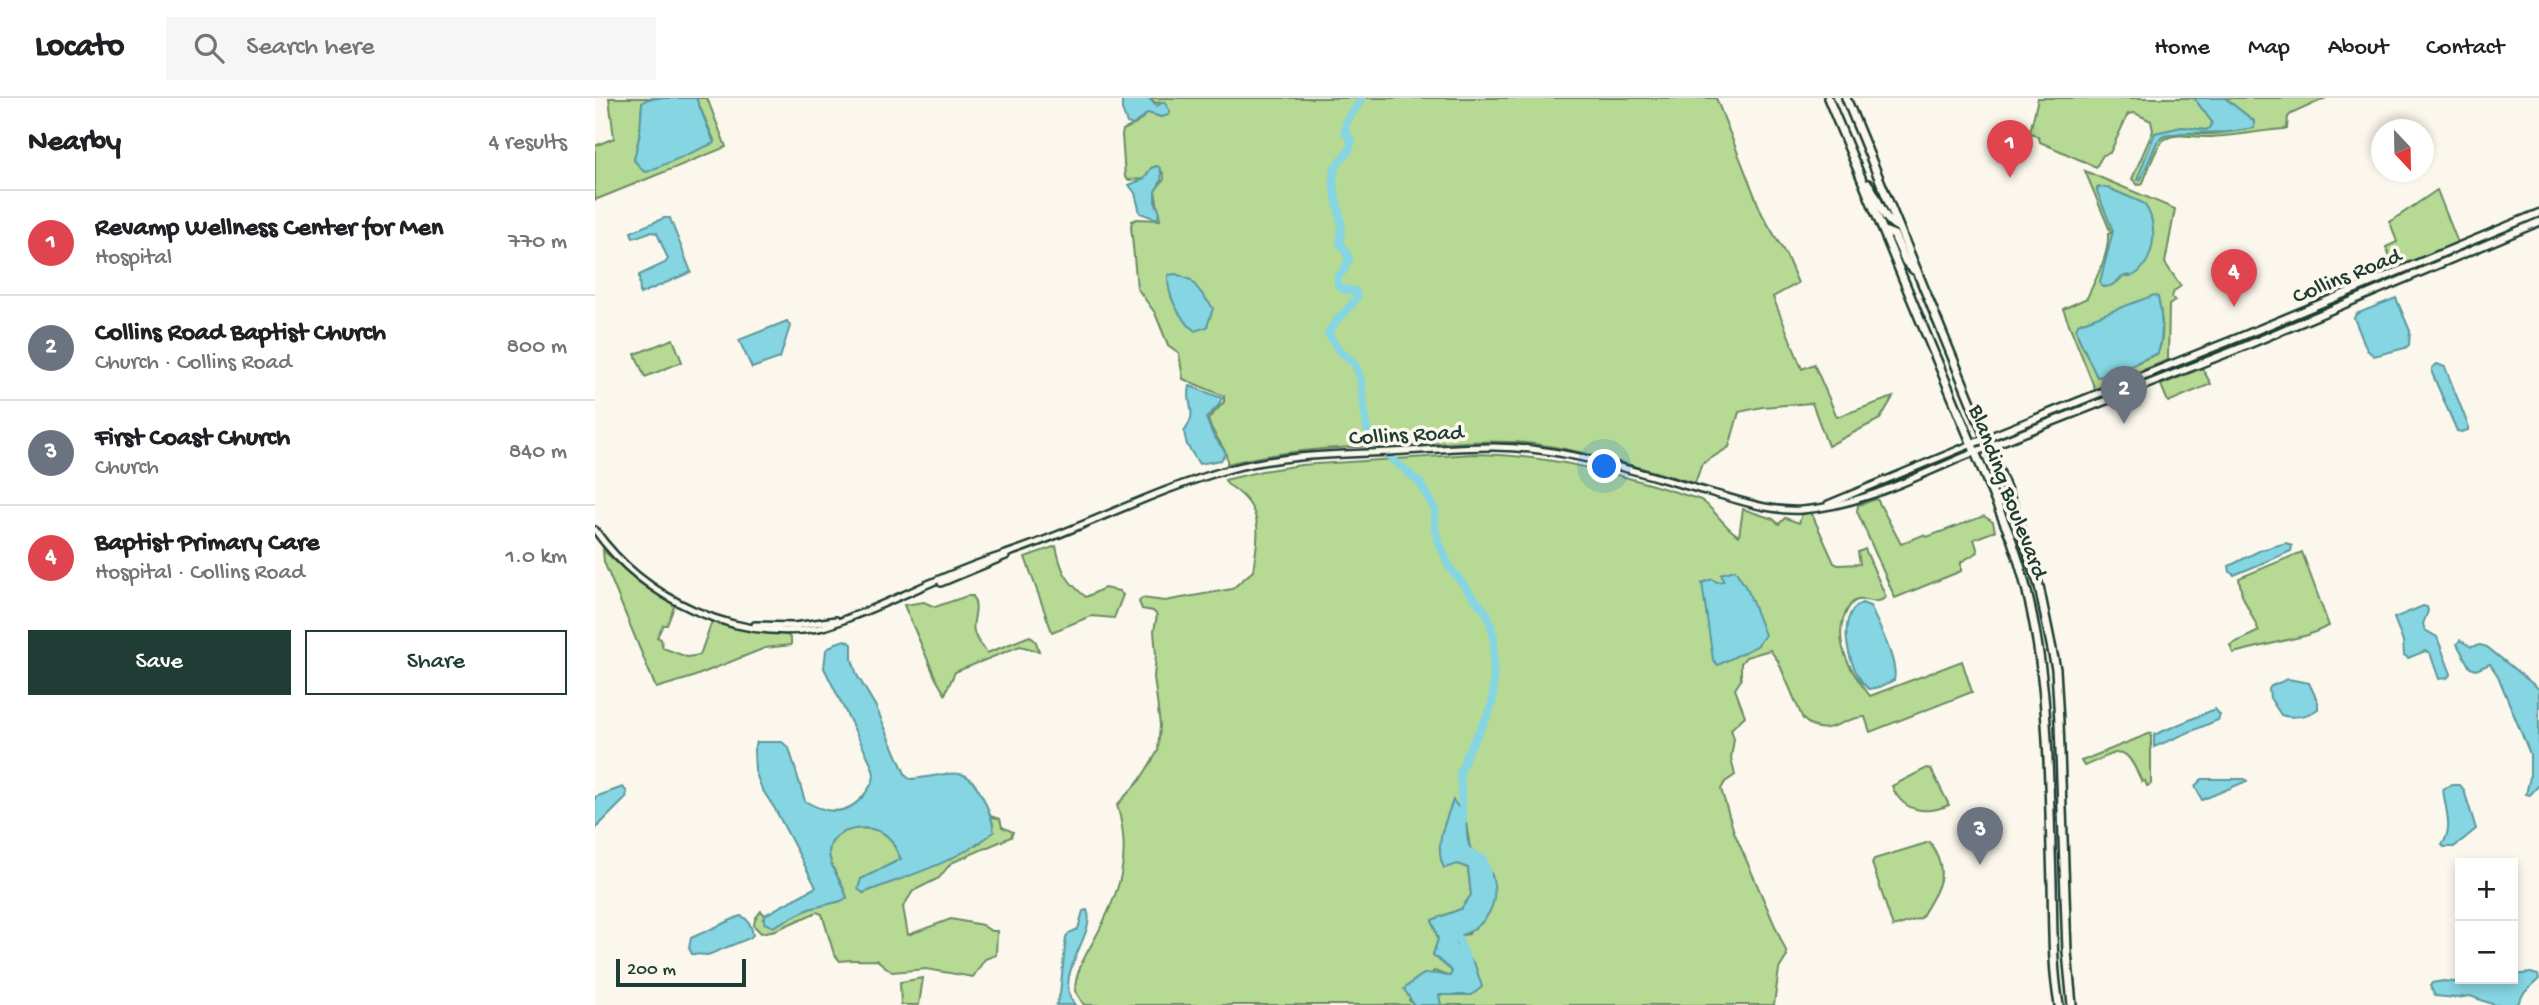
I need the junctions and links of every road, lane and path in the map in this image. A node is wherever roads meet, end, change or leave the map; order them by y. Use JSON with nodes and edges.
{"nodes":[{"id":1,"x":1828,"y":98,"type":"edge"},
{"id":2,"x":1846,"y":98,"type":"edge"},
{"id":3,"x":1861,"y":175,"type":"junction"},
{"id":4,"x":2539,"y":213,"type":"edge"},
{"id":5,"x":2539,"y":222,"type":"edge"},
{"id":6,"x":1898,"y":227,"type":"junction"},
{"id":7,"x":1884,"y":231,"type":"junction"},
{"id":8,"x":1917,"y":273,"type":"junction"},
{"id":9,"x":2385,"y":277,"type":"junction"},
{"id":10,"x":2403,"y":279,"type":"junction"},
{"id":11,"x":1987,"y":442,"type":"junction"},
{"id":12,"x":1974,"y":448,"type":"junction"},
{"id":13,"x":595,"y":530,"type":"edge"},
{"id":14,"x":2030,"y":553,"type":"junction"},
{"id":15,"x":2018,"y":558,"type":"junction"},
{"id":16,"x":2056,"y":669,"type":"junction"},
{"id":17,"x":2043,"y":670,"type":"junction"},
{"id":18,"x":2061,"y":787,"type":"junction"},
{"id":19,"x":2049,"y":788,"type":"junction"},
{"id":20,"x":2059,"y":1005,"type":"edge"},
{"id":21,"x":2072,"y":1005,"type":"edge"}],
"edges":[{"from":1,"to":3,"type":"main road","name":"Blanding Boulevard"},
{"from":2,"to":6,"type":"main road","name":"Blanding Boulevard"},
{"from":3,"to":6,"type":"main road"},
{"from":3,"to":7,"type":"main road","name":"Blanding Boulevard"},
{"from":4,"to":9,"type":"main road","name":"Collins Road"},
{"from":5,"to":10,"type":"main road","name":"Collins Road"},
{"from":6,"to":8,"type":"main road","name":"Blanding Boulevard"},
{"from":7,"to":8,"type":"main road"},
{"from":7,"to":12,"type":"main road","name":"Blanding Boulevard"},
{"from":8,"to":11,"type":"main road","name":"Blanding Boulevard"},
{"from":9,"to":10,"type":"street"},
{"from":9,"to":11,"type":"main road","name":"Collins Road"},
{"from":10,"to":11,"type":"main road","name":"Collins Road"},
{"from":11,"to":12,"type":"main road","name":"Collins Road"},
{"from":11,"to":14,"type":"main road","name":"Blanding Boulevard"},
{"from":12,"to":13,"type":"street","name":"Collins Road"},
{"from":12,"to":15,"type":"main road","name":"Blanding Boulevard"},
{"from":14,"to":15,"type":"main road"},
{"from":14,"to":16,"type":"main road","name":"Blanding Boulevard"},
{"from":15,"to":17,"type":"main road","name":"Blanding Boulevard"},
{"from":16,"to":17,"type":"main road"},
{"from":16,"to":18,"type":"main road","name":"Blanding Boulevard"},
{"from":17,"to":19,"type":"main road","name":"Blanding Boulevard"},
{"from":18,"to":19,"type":"main road"},
{"from":18,"to":21,"type":"main road","name":"Blanding Boulevard"},
{"from":19,"to":20,"type":"main road","name":"Blanding Boulevard"}]}
